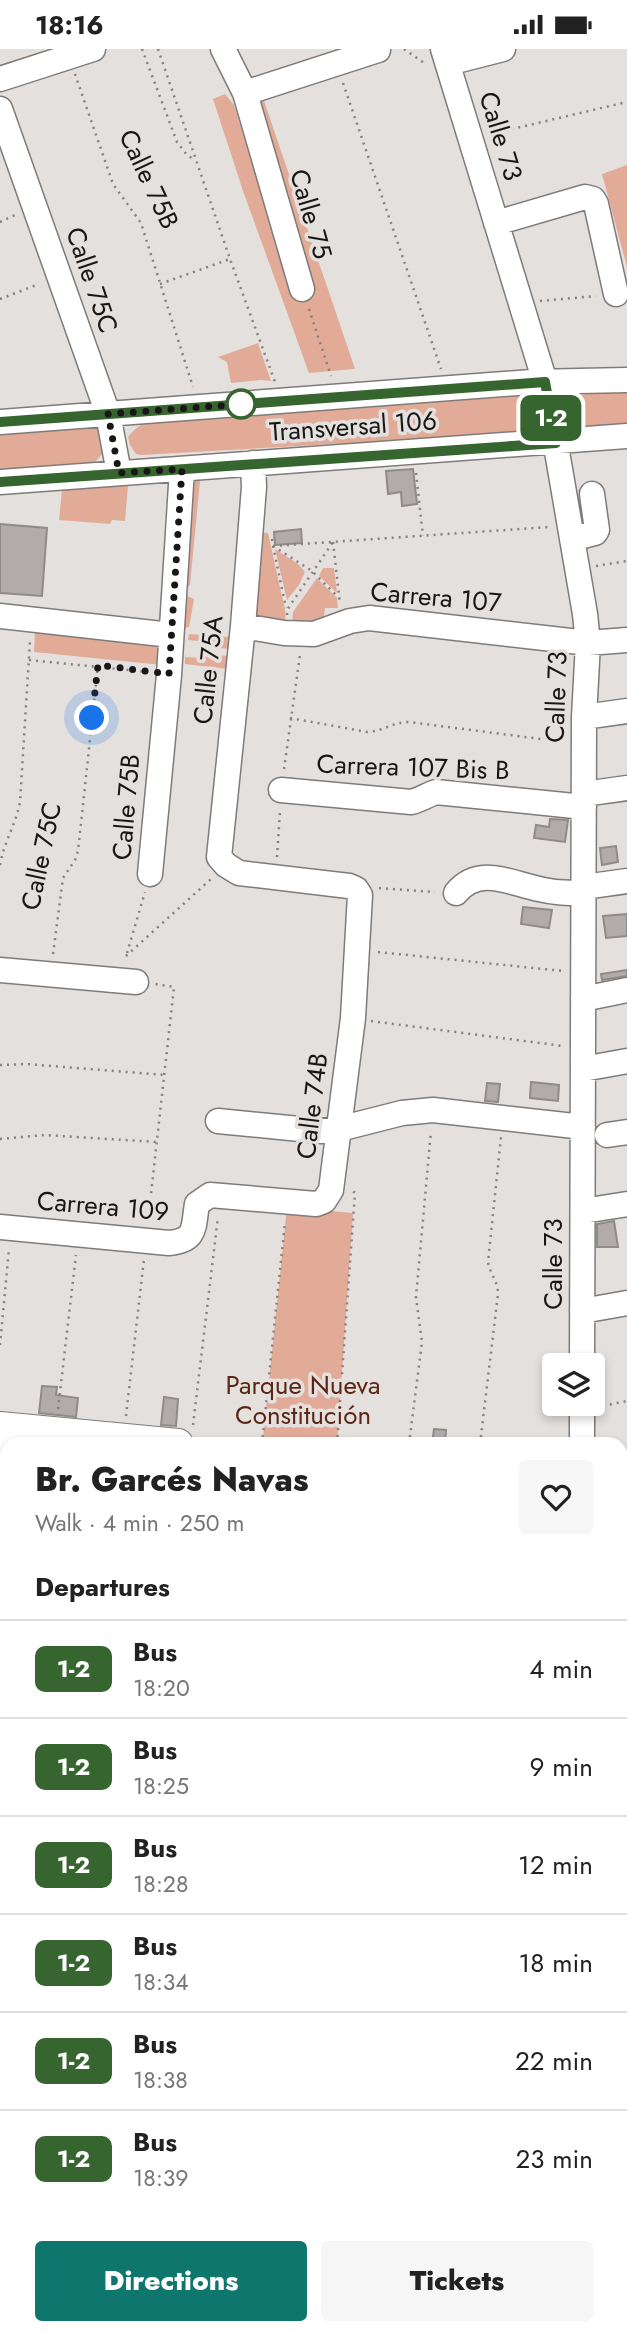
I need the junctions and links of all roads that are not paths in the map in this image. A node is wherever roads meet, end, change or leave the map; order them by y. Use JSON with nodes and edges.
{"nodes":[{"id":1,"x":93,"y":49,"type":"edge"},
{"id":2,"x":223,"y":49,"type":"edge"},
{"id":3,"x":503,"y":49,"type":"edge"},
{"id":4,"x":378,"y":50,"type":"edge"},
{"id":5,"x":446,"y":56,"type":"edge"},
{"id":6,"x":0,"y":79,"type":"edge"},
{"id":7,"x":245,"y":93,"type":"junction"},
{"id":8,"x":0,"y":109,"type":"edge"},
{"id":9,"x":496,"y":223,"type":"junction"},
{"id":10,"x":302,"y":289,"type":"road end"},
{"id":11,"x":616,"y":294,"type":"road end"},
{"id":12,"x":627,"y":380,"type":"edge"},
{"id":13,"x":545,"y":382,"type":"junction"},
{"id":14,"x":108,"y":414,"type":"junction"},
{"id":15,"x":0,"y":422,"type":"edge"},
{"id":16,"x":627,"y":436,"type":"edge"},
{"id":17,"x":556,"y":443,"type":"junction"},
{"id":18,"x":253,"y":463,"type":"junction"},
{"id":19,"x":182,"y":469,"type":"junction"},
{"id":20,"x":119,"y":473,"type":"junction"},
{"id":21,"x":0,"y":482,"type":"edge"},
{"id":22,"x":592,"y":494,"type":"dead end"},
{"id":23,"x":571,"y":532,"type":"junction"},
{"id":24,"x":0,"y":617,"type":"edge"},
{"id":25,"x":243,"y":626,"type":"junction"},
{"id":26,"x":171,"y":635,"type":"junction"},
{"id":27,"x":627,"y":640,"type":"edge"},
{"id":28,"x":588,"y":643,"type":"junction"},
{"id":29,"x":627,"y":711,"type":"edge"},
{"id":30,"x":584,"y":717,"type":"junction"},
{"id":31,"x":627,"y":787,"type":"edge"},
{"id":32,"x":281,"y":790,"type":"road end"},
{"id":33,"x":584,"y":800,"type":"junction"},
{"id":34,"x":150,"y":874,"type":"road end"},
{"id":35,"x":627,"y":881,"type":"edge"},
{"id":36,"x":349,"y":886,"type":"joint"},
{"id":37,"x":584,"y":890,"type":"junction"},
{"id":38,"x":456,"y":893,"type":"dead end"},
{"id":39,"x":0,"y":970,"type":"edge"},
{"id":40,"x":136,"y":982,"type":"dead end"},
{"id":41,"x":627,"y":990,"type":"edge"},
{"id":42,"x":583,"y":999,"type":"junction"},
{"id":43,"x":583,"y":1059,"type":"junction"},
{"id":44,"x":627,"y":1061,"type":"edge"},
{"id":45,"x":218,"y":1121,"type":"dead end"},
{"id":46,"x":583,"y":1127,"type":"junction"},
{"id":47,"x":339,"y":1129,"type":"junction"},
{"id":48,"x":220,"y":1196,"type":"joint"},
{"id":49,"x":627,"y":1204,"type":"edge"},
{"id":50,"x":583,"y":1211,"type":"junction"},
{"id":51,"x":6,"y":1227,"type":"edge"},
{"id":52,"x":627,"y":1303,"type":"edge"},
{"id":53,"x":582,"y":1311,"type":"junction"},
{"id":54,"x":582,"y":1353,"type":"edge"},
{"id":55,"x":582,"y":1416,"type":"edge"},
{"id":56,"x":0,"y":1427,"type":"edge"},
{"id":57,"x":186,"y":1434,"type":"edge"},
{"id":58,"x":582,"y":1437,"type":"edge"}],
"edges":[{"from":1,"to":6,"type":"street"},
{"from":2,"to":7,"type":"street","name":"Calle 75"},
{"from":3,"to":5,"type":"street"},
{"from":4,"to":7,"type":"street"},
{"from":5,"to":9,"type":"street","name":"Calle 73"},
{"from":7,"to":10,"type":"street","name":"Calle 75"},
{"from":8,"to":14,"type":"street","name":"Calle 75C"},
{"from":9,"to":11,"type":"street"},
{"from":9,"to":13,"type":"street","name":"Calle 73"},
{"from":12,"to":13,"type":"street","name":"Transversal 106"},
{"from":13,"to":14,"type":"street","name":"Transversal 106"},
{"from":13,"to":17,"type":"street","name":"Calle 73"},
{"from":14,"to":15,"type":"street","name":"Transversal 106"},
{"from":14,"to":20,"type":"street","name":"Calle 75C"},
{"from":16,"to":17,"type":"street","name":"Transversal 106"},
{"from":17,"to":18,"type":"street","name":"Transversal 106"},
{"from":17,"to":23,"type":"street","name":"Calle 73"},
{"from":18,"to":19,"type":"street","name":"Transversal 106"},
{"from":18,"to":25,"type":"street","name":"Calle 75A"},
{"from":19,"to":20,"type":"street","name":"Transversal 106"},
{"from":19,"to":26,"type":"street","name":"Calle 75B"},
{"from":20,"to":21,"type":"street","name":"Transversal 106"},
{"from":22,"to":23,"type":"street"},
{"from":23,"to":28,"type":"street","name":"Calle 73"},
{"from":24,"to":26,"type":"street"},
{"from":25,"to":28,"type":"street","name":"Carrera 107"},
{"from":25,"to":36,"type":"street","name":"Calle 75A"},
{"from":26,"to":34,"type":"street","name":"Calle 75B"},
{"from":27,"to":28,"type":"street","name":"Carrera 107"},
{"from":28,"to":30,"type":"street","name":"Calle 73"},
{"from":29,"to":30,"type":"street"},
{"from":30,"to":33,"type":"street","name":"Calle 73"},
{"from":31,"to":33,"type":"street","name":"Carrera 107 Bis B"},
{"from":32,"to":33,"type":"street","name":"Carrera 107 Bis B"},
{"from":33,"to":37,"type":"street","name":"Calle 73"},
{"from":35,"to":37,"type":"street"},
{"from":36,"to":47,"type":"street","name":"Calle 74B"},
{"from":37,"to":38,"type":"street"},
{"from":37,"to":42,"type":"street","name":"Calle 73"},
{"from":39,"to":40,"type":"street"},
{"from":41,"to":42,"type":"street"},
{"from":42,"to":43,"type":"street","name":"Calle 73"},
{"from":43,"to":44,"type":"street"},
{"from":43,"to":46,"type":"street","name":"Calle 73"},
{"from":45,"to":47,"type":"street"},
{"from":46,"to":47,"type":"street"},
{"from":46,"to":50,"type":"street","name":"Calle 73"},
{"from":47,"to":48,"type":"street","name":"Calle 74B"},
{"from":48,"to":51,"type":"street","name":"Carrera 109"},
{"from":49,"to":50,"type":"street"},
{"from":50,"to":53,"type":"street","name":"Calle 73"},
{"from":52,"to":53,"type":"street"},
{"from":53,"to":54,"type":"street","name":"Calle 73"},
{"from":55,"to":58,"type":"street"},
{"from":56,"to":57,"type":"main road"}]}
